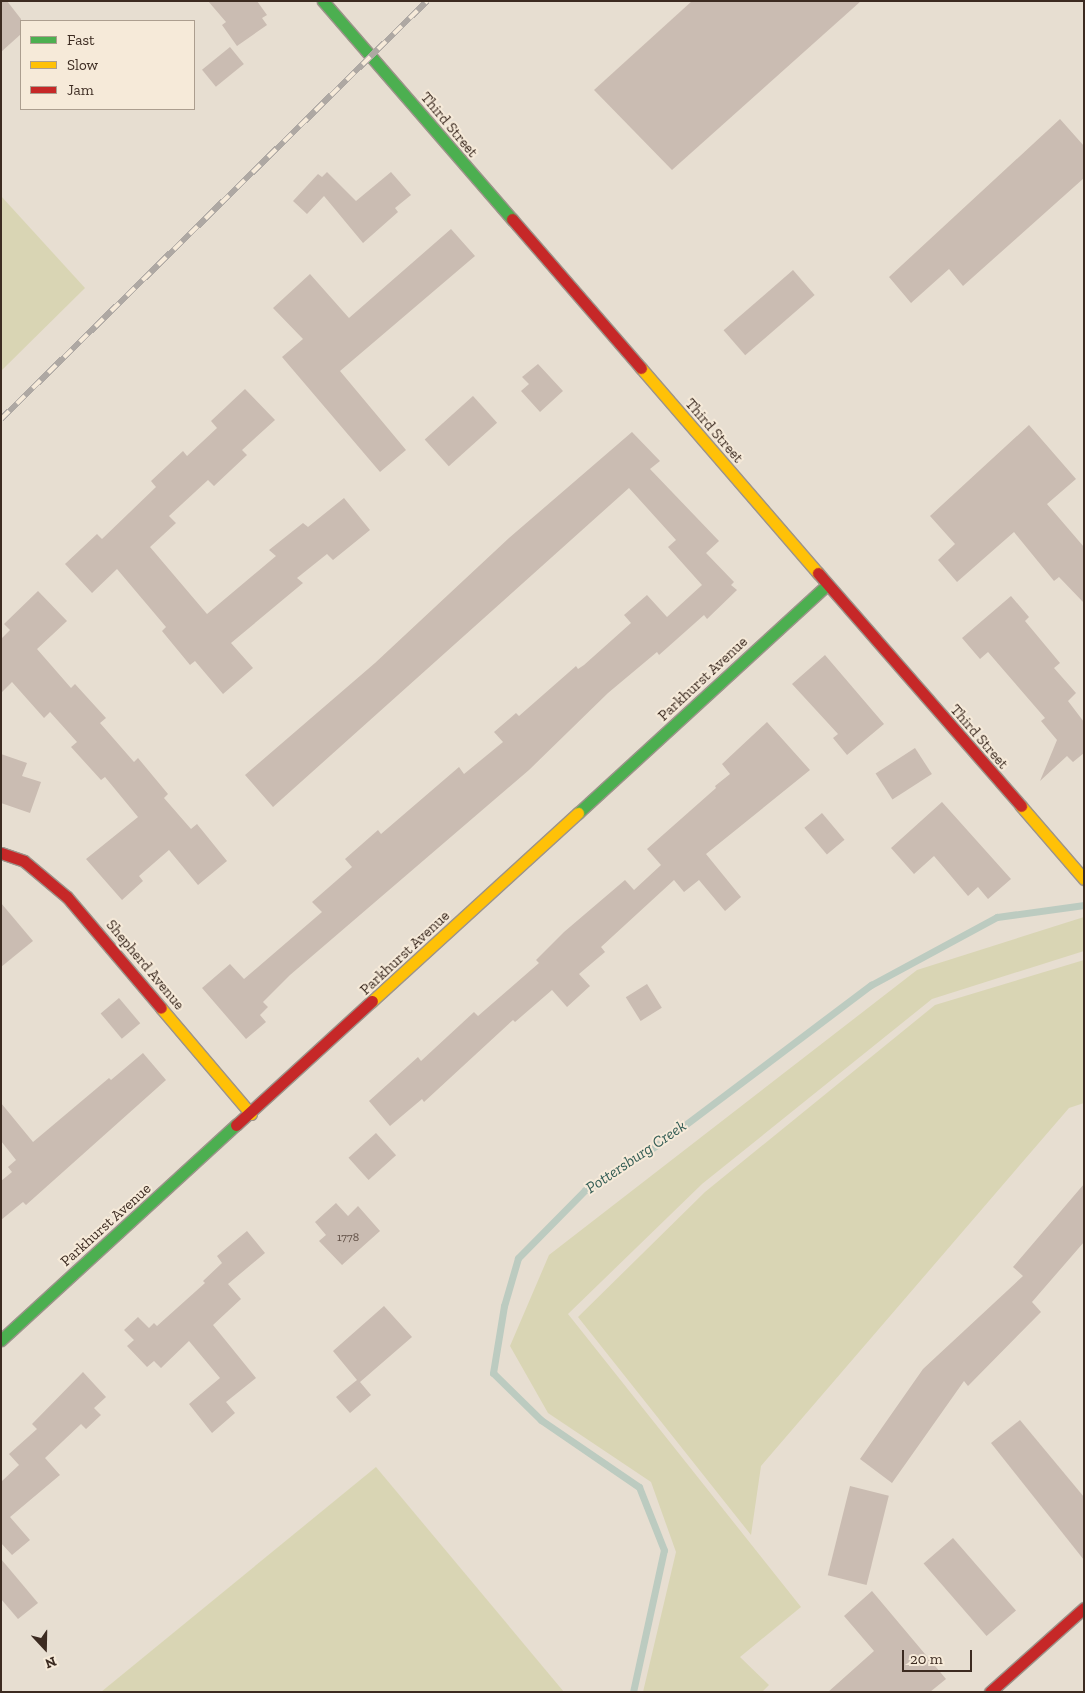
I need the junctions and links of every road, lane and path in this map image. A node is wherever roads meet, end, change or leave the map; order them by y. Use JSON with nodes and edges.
{"nodes":[{"id":1,"x":323,"y":1,"type":"edge"},
{"id":2,"x":827,"y":585,"type":"junction"},
{"id":3,"x":1,"y":854,"type":"edge"},
{"id":4,"x":1082,"y":877,"type":"edge"},
{"id":5,"x":251,"y":1114,"type":"junction"},
{"id":6,"x":1,"y":1340,"type":"edge"},
{"id":7,"x":1084,"y":1608,"type":"edge"},
{"id":8,"x":990,"y":1692,"type":"edge"}],
"edges":[{"from":1,"to":2,"type":"street","name":"Third Street"},
{"from":2,"to":4,"type":"street","name":"Third Street"},
{"from":2,"to":5,"type":"street","name":"Parkhurst Avenue"},
{"from":3,"to":5,"type":"street","name":"Shepherd Avenue"},
{"from":5,"to":6,"type":"street","name":"Parkhurst Avenue"},
{"from":7,"to":8,"type":"street"}]}
